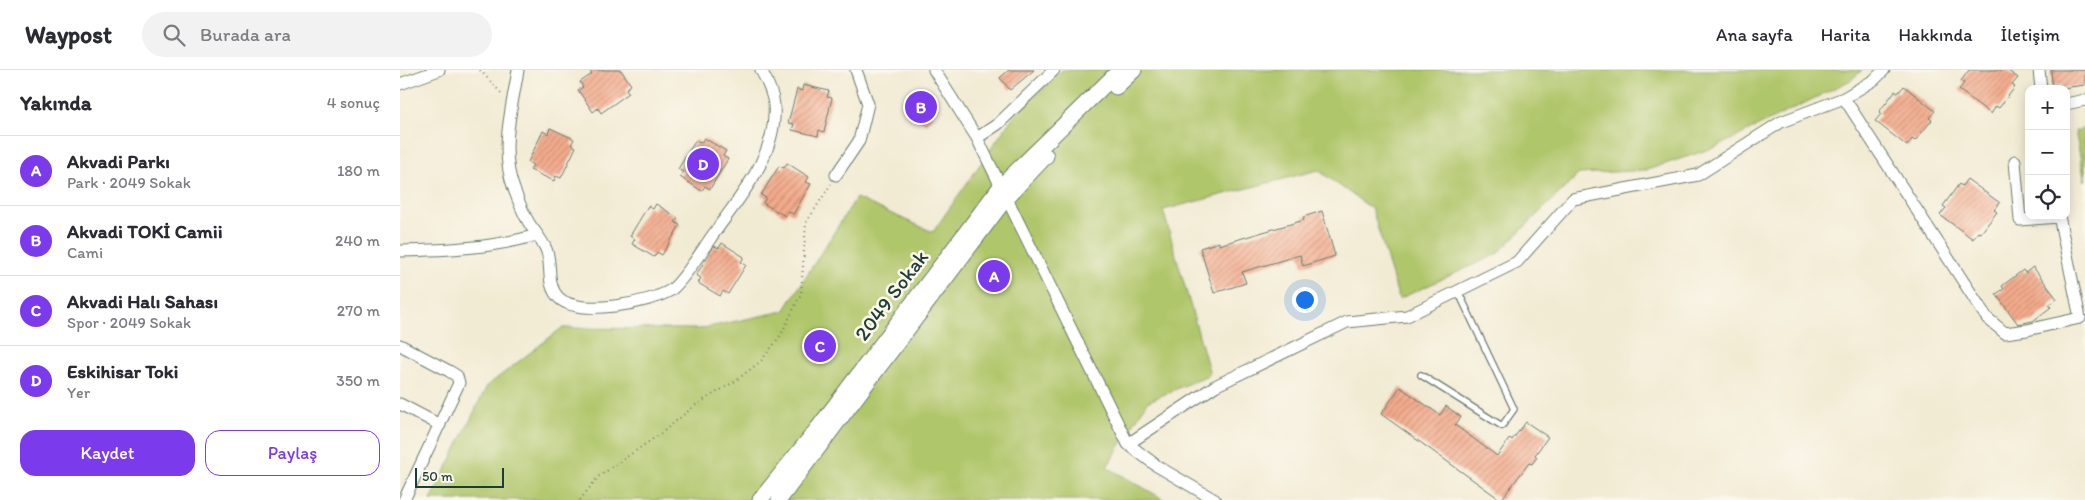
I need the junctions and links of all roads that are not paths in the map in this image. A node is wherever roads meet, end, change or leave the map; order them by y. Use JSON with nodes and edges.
{"nodes":[{"id":1,"x":439,"y":70,"type":"edge"},
{"id":2,"x":518,"y":70,"type":"edge"},
{"id":3,"x":761,"y":70,"type":"edge"},
{"id":4,"x":856,"y":70,"type":"edge"},
{"id":5,"x":934,"y":70,"type":"edge"},
{"id":6,"x":1054,"y":70,"type":"edge"},
{"id":7,"x":1120,"y":70,"type":"edge"},
{"id":8,"x":1134,"y":70,"type":"edge"},
{"id":9,"x":1884,"y":70,"type":"edge"},
{"id":10,"x":2039,"y":70,"type":"edge"},
{"id":11,"x":400,"y":84,"type":"edge"},
{"id":12,"x":2041,"y":85,"type":"edge"},
{"id":13,"x":1844,"y":98,"type":"junction"},
{"id":14,"x":2085,"y":100,"type":"edge"},
{"id":15,"x":2070,"y":103,"type":"edge"},
{"id":16,"x":977,"y":138,"type":"junction"},
{"id":17,"x":2015,"y":161,"type":"dead end"},
{"id":18,"x":836,"y":175,"type":"road end"},
{"id":19,"x":1003,"y":192,"type":"junction"},
{"id":20,"x":2025,"y":220,"type":"edge"},
{"id":21,"x":2060,"y":220,"type":"edge"},
{"id":22,"x":537,"y":235,"type":"junction"},
{"id":23,"x":400,"y":251,"type":"edge"},
{"id":24,"x":1458,"y":291,"type":"junction"},
{"id":25,"x":400,"y":345,"type":"edge"},
{"id":26,"x":1421,"y":375,"type":"dead end"},
{"id":27,"x":400,"y":404,"type":"edge"},
{"id":28,"x":440,"y":425,"type":"junction"},
{"id":29,"x":1128,"y":444,"type":"junction"},
{"id":30,"x":404,"y":500,"type":"edge"},
{"id":31,"x":760,"y":500,"type":"edge"},
{"id":32,"x":779,"y":500,"type":"edge"},
{"id":33,"x":1215,"y":500,"type":"edge"}],
"edges":[{"from":1,"to":11,"type":"street"},
{"from":2,"to":22,"type":"street"},
{"from":3,"to":22,"type":"street"},
{"from":4,"to":18,"type":"street"},
{"from":5,"to":16,"type":"street"},
{"from":6,"to":16,"type":"street"},
{"from":7,"to":19,"type":"main road"},
{"from":8,"to":19,"type":"main road"},
{"from":9,"to":13,"type":"street"},
{"from":10,"to":12,"type":"street"},
{"from":13,"to":21,"type":"street"},
{"from":13,"to":24,"type":"street"},
{"from":14,"to":15,"type":"street"},
{"from":16,"to":19,"type":"street"},
{"from":17,"to":20,"type":"street"},
{"from":19,"to":29,"type":"street"},
{"from":19,"to":31,"type":"main road","name":"2049 Sokak"},
{"from":19,"to":32,"type":"main road","name":"2049 Sokak"},
{"from":22,"to":23,"type":"street"},
{"from":24,"to":26,"type":"lane"},
{"from":24,"to":29,"type":"street"},
{"from":25,"to":28,"type":"street"},
{"from":27,"to":28,"type":"street"},
{"from":28,"to":30,"type":"street"},
{"from":29,"to":33,"type":"street"}]}
